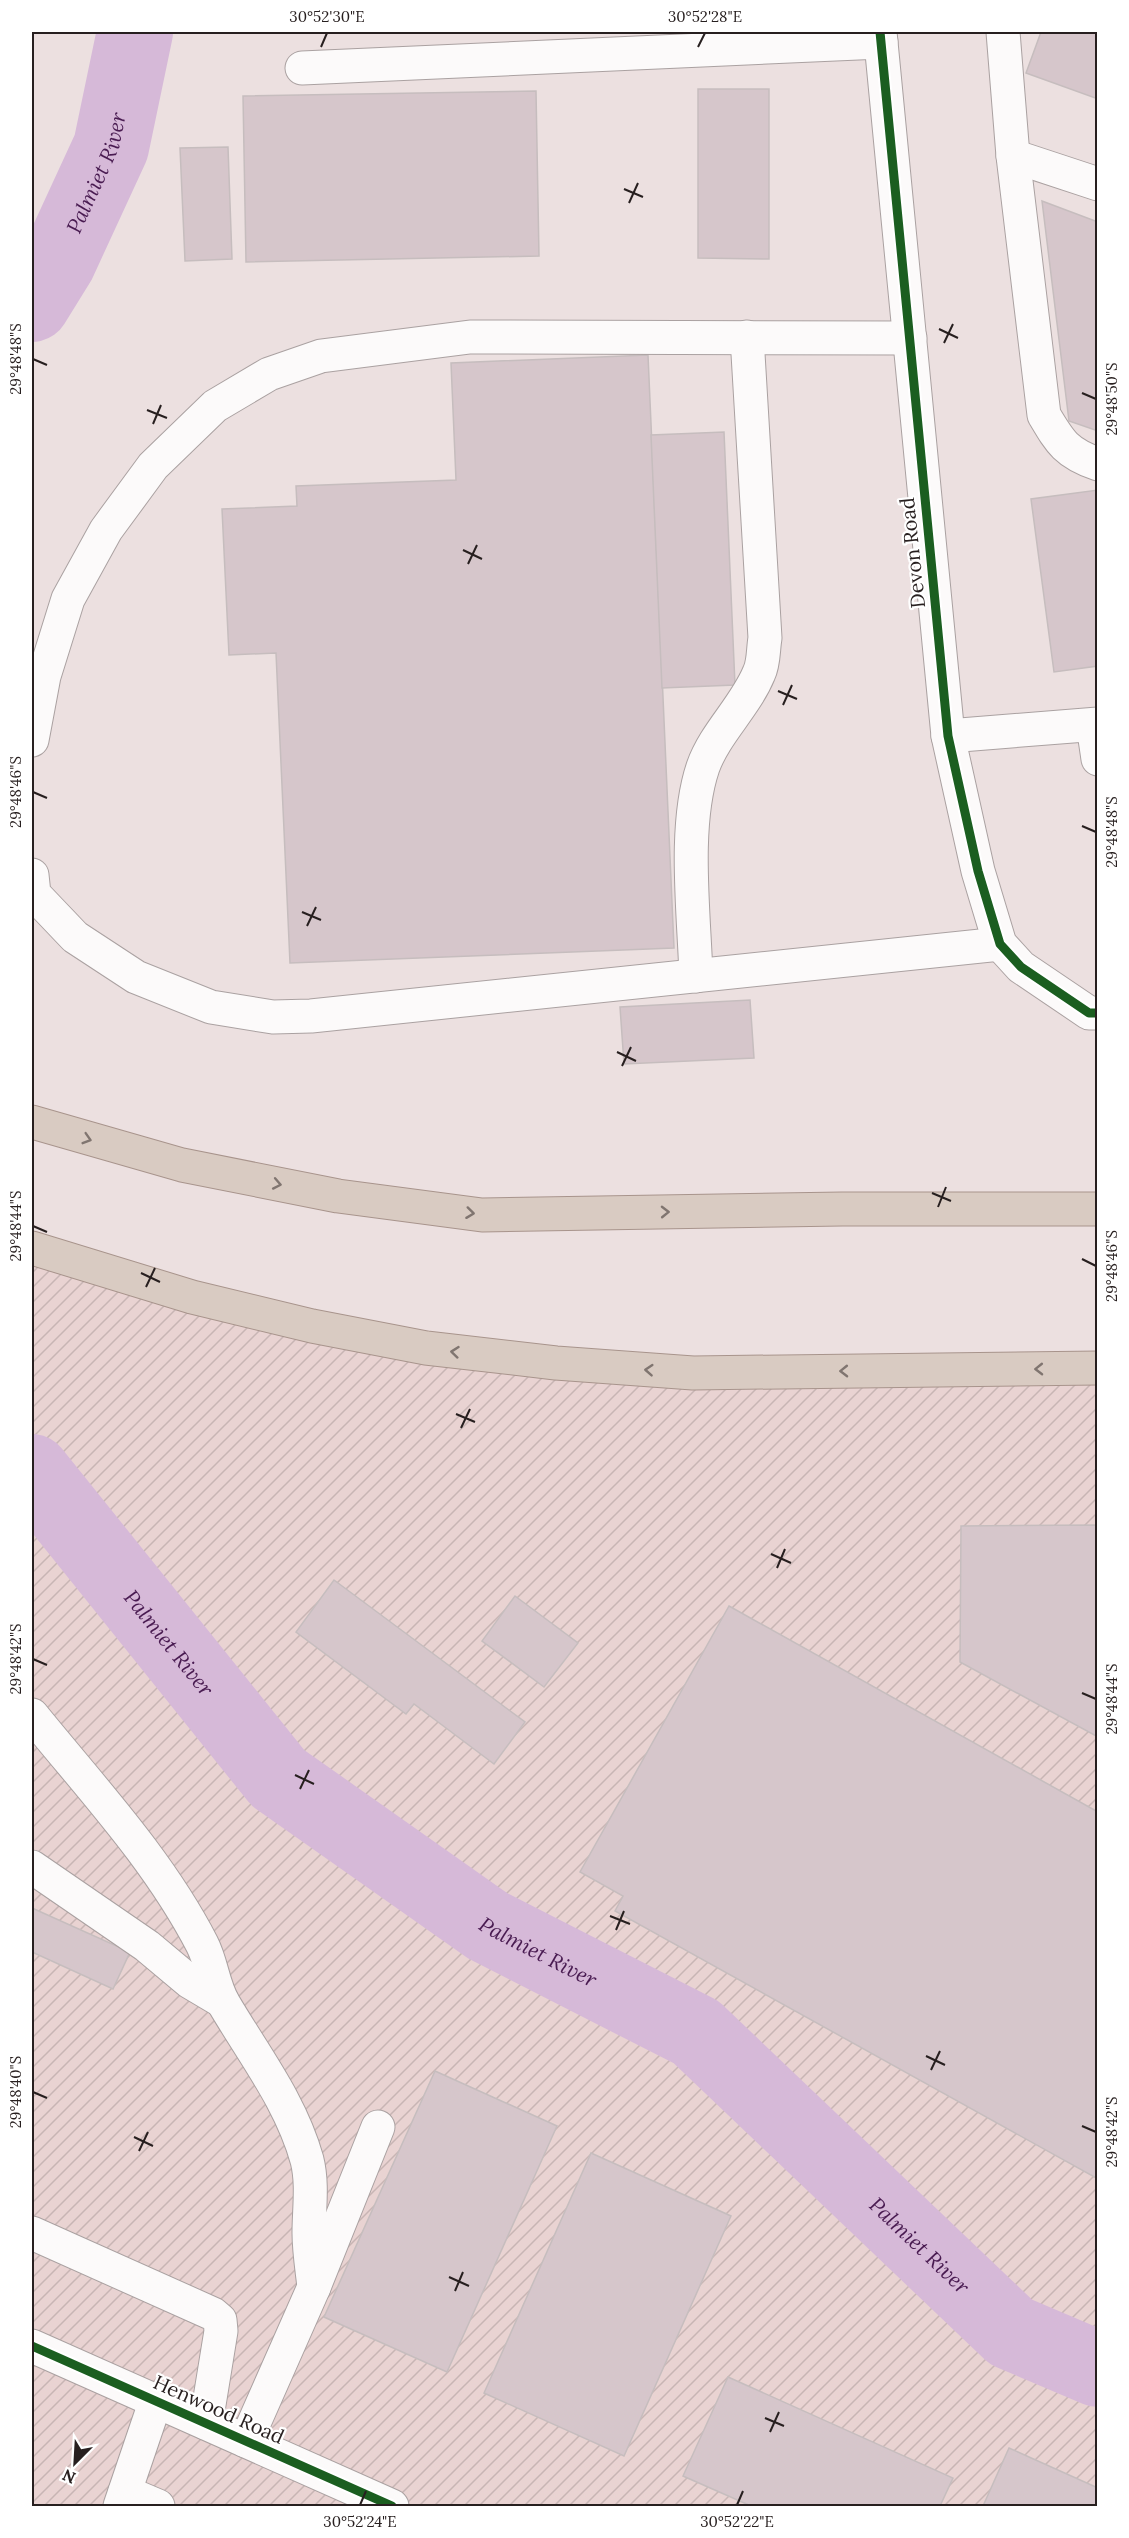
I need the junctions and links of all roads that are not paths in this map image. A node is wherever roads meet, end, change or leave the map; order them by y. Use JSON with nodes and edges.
{"nodes":[{"id":1,"x":1003,"y":32,"type":"edge"},
{"id":2,"x":880,"y":37,"type":"edge"},
{"id":3,"x":303,"y":68,"type":"dead end"},
{"id":4,"x":1013,"y":156,"type":"junction"},
{"id":5,"x":1098,"y":184,"type":"edge"},
{"id":6,"x":747,"y":337,"type":"junction"},
{"id":7,"x":910,"y":338,"type":"junction"},
{"id":8,"x":1098,"y":465,"type":"edge"},
{"id":9,"x":1095,"y":724,"type":"edge"},
{"id":10,"x":948,"y":736,"type":"junction"},
{"id":11,"x":32,"y":740,"type":"edge"},
{"id":12,"x":1098,"y":759,"type":"edge"},
{"id":13,"x":32,"y":875,"type":"edge"},
{"id":14,"x":1000,"y":944,"type":"junction"},
{"id":15,"x":696,"y":976,"type":"junction"},
{"id":16,"x":1098,"y":1013,"type":"edge"},
{"id":17,"x":32,"y":1122,"type":"edge"},
{"id":18,"x":1098,"y":1209,"type":"edge"},
{"id":19,"x":32,"y":1248,"type":"edge"},
{"id":20,"x":1098,"y":1368,"type":"edge"},
{"id":21,"x":32,"y":1714,"type":"edge"},
{"id":22,"x":32,"y":1867,"type":"edge"},
{"id":23,"x":222,"y":2001,"type":"junction"},
{"id":24,"x":378,"y":2127,"type":"dead end"},
{"id":25,"x":32,"y":2232,"type":"edge"},
{"id":26,"x":314,"y":2287,"type":"junction"},
{"id":27,"x":32,"y":2346,"type":"edge"},
{"id":28,"x":156,"y":2400,"type":"junction"},
{"id":29,"x":206,"y":2423,"type":"junction"},
{"id":30,"x":246,"y":2441,"type":"junction"},
{"id":31,"x":123,"y":2499,"type":"edge"},
{"id":32,"x":158,"y":2506,"type":"edge"},
{"id":33,"x":392,"y":2506,"type":"edge"}],
"edges":[{"from":1,"to":4,"type":"street"},
{"from":2,"to":3,"type":"street"},
{"from":2,"to":7,"type":"street","name":"Devon Road"},
{"from":4,"to":5,"type":"street"},
{"from":4,"to":8,"type":"street"},
{"from":6,"to":7,"type":"street"},
{"from":6,"to":11,"type":"street"},
{"from":6,"to":15,"type":"street"},
{"from":7,"to":10,"type":"street","name":"Devon Road"},
{"from":9,"to":10,"type":"street"},
{"from":9,"to":12,"type":"street"},
{"from":10,"to":14,"type":"street","name":"Devon Road"},
{"from":13,"to":15,"type":"street"},
{"from":14,"to":15,"type":"street"},
{"from":14,"to":16,"type":"street","name":"Devon Road"},
{"from":17,"to":18,"type":"highway","one_way":true},
{"from":20,"to":19,"type":"highway","one_way":true},
{"from":21,"to":23,"type":"street"},
{"from":22,"to":23,"type":"street"},
{"from":23,"to":26,"type":"street"},
{"from":24,"to":26,"type":"street"},
{"from":25,"to":29,"type":"street"},
{"from":26,"to":30,"type":"street"},
{"from":27,"to":28,"type":"street","name":"Henwood Road"},
{"from":28,"to":29,"type":"street","name":"Henwood Road"},
{"from":28,"to":31,"type":"street"},
{"from":29,"to":30,"type":"street","name":"Henwood Road"},
{"from":30,"to":33,"type":"street","name":"Henwood Road"},
{"from":31,"to":32,"type":"street"}]}
